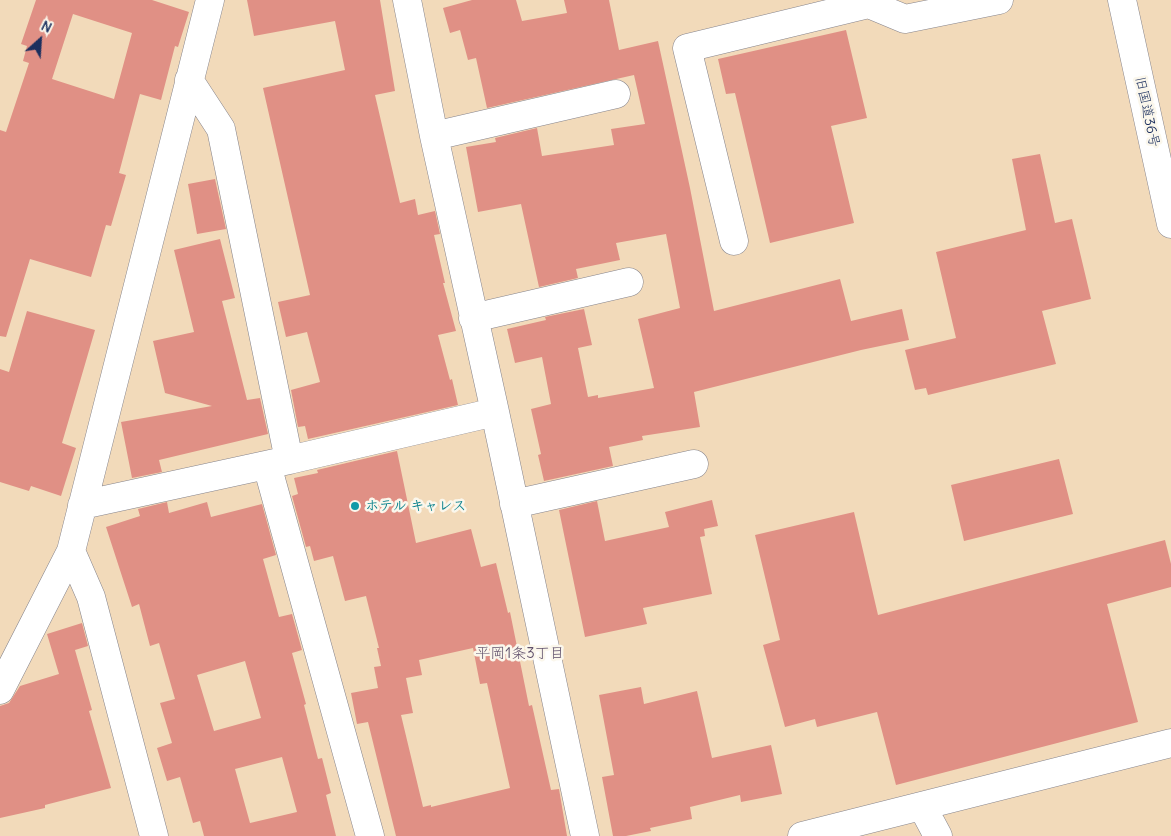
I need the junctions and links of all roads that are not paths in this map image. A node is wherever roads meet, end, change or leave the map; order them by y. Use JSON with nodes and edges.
{"nodes":[{"id":1,"x":210,"y":0,"type":"edge"},
{"id":2,"x":407,"y":0,"type":"edge"},
{"id":3,"x":1000,"y":0,"type":"edge"},
{"id":4,"x":1122,"y":0,"type":"edge"},
{"id":5,"x":189,"y":80,"type":"junction"},
{"id":6,"x":616,"y":94,"type":"dead end"},
{"id":7,"x":434,"y":136,"type":"junction"},
{"id":8,"x":1171,"y":224,"type":"edge"},
{"id":9,"x":734,"y":241,"type":"dead end"},
{"id":10,"x":629,"y":282,"type":"dead end"},
{"id":11,"x":473,"y":318,"type":"junction"},
{"id":12,"x":495,"y":412,"type":"junction"},
{"id":13,"x":278,"y":463,"type":"junction"},
{"id":14,"x":694,"y":464,"type":"dead end"},
{"id":15,"x":514,"y":504,"type":"junction"},
{"id":16,"x":82,"y":505,"type":"junction"},
{"id":17,"x":71,"y":552,"type":"junction"},
{"id":18,"x":0,"y":690,"type":"edge"},
{"id":19,"x":1171,"y":743,"type":"edge"},
{"id":20,"x":922,"y":806,"type":"junction"},
{"id":21,"x":154,"y":836,"type":"edge"},
{"id":22,"x":370,"y":836,"type":"edge"},
{"id":23,"x":585,"y":836,"type":"edge"},
{"id":24,"x":802,"y":836,"type":"edge"},
{"id":25,"x":938,"y":836,"type":"edge"}],
"edges":[{"from":1,"to":5,"type":"street"},
{"from":2,"to":7,"type":"street"},
{"from":3,"to":9,"type":"street"},
{"from":4,"to":8,"type":"street","name":"旧国道36号"},
{"from":5,"to":13,"type":"street"},
{"from":5,"to":16,"type":"street"},
{"from":6,"to":7,"type":"street"},
{"from":7,"to":11,"type":"street"},
{"from":10,"to":11,"type":"street"},
{"from":11,"to":12,"type":"street"},
{"from":12,"to":13,"type":"street"},
{"from":12,"to":15,"type":"street"},
{"from":13,"to":16,"type":"street"},
{"from":13,"to":22,"type":"street"},
{"from":14,"to":15,"type":"street"},
{"from":15,"to":23,"type":"street"},
{"from":16,"to":17,"type":"street"},
{"from":17,"to":18,"type":"street"},
{"from":17,"to":21,"type":"street"},
{"from":19,"to":20,"type":"street"},
{"from":20,"to":24,"type":"street"},
{"from":20,"to":25,"type":"street"}]}
